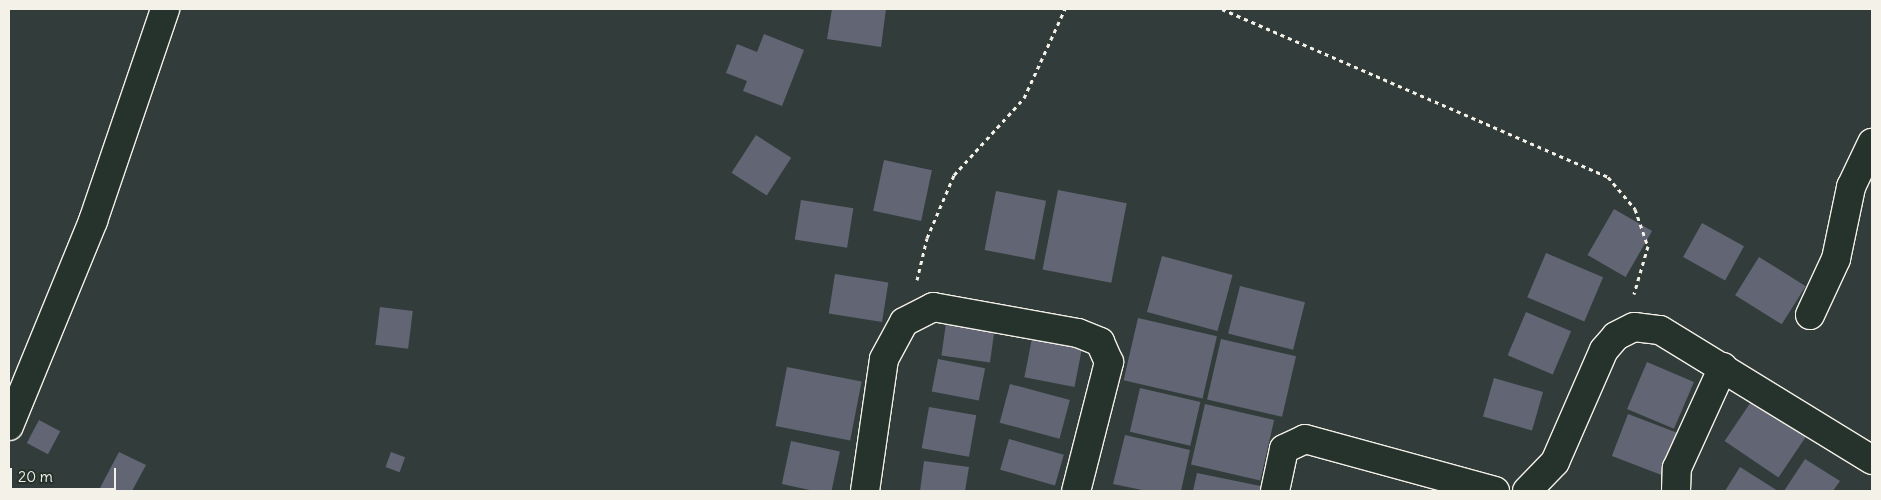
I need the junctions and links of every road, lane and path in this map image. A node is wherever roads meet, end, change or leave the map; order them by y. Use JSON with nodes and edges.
{"nodes":[{"id":1,"x":165,"y":9,"type":"edge"},
{"id":2,"x":1065,"y":9,"type":"edge"},
{"id":3,"x":1222,"y":9,"type":"edge"},
{"id":4,"x":1872,"y":143,"type":"edge"},
{"id":5,"x":920,"y":311,"type":"junction"},
{"id":6,"x":1810,"y":315,"type":"dead end"},
{"id":7,"x":1624,"y":330,"type":"junction"},
{"id":8,"x":1723,"y":367,"type":"junction"},
{"id":9,"x":9,"y":426,"type":"edge"},
{"id":10,"x":1872,"y":460,"type":"edge"},
{"id":11,"x":865,"y":491,"type":"edge"},
{"id":12,"x":1076,"y":491,"type":"edge"},
{"id":13,"x":1275,"y":491,"type":"edge"},
{"id":14,"x":1496,"y":491,"type":"edge"},
{"id":15,"x":1527,"y":491,"type":"edge"},
{"id":16,"x":1676,"y":491,"type":"edge"}],
"edges":[{"from":1,"to":9,"type":"street"},
{"from":2,"to":5,"type":"path"},
{"from":3,"to":7,"type":"path"},
{"from":4,"to":6,"type":"street"},
{"from":5,"to":11,"type":"street"},
{"from":5,"to":12,"type":"street"},
{"from":7,"to":8,"type":"street"},
{"from":7,"to":15,"type":"street"},
{"from":8,"to":10,"type":"street"},
{"from":8,"to":16,"type":"street"},
{"from":13,"to":14,"type":"street"}]}
